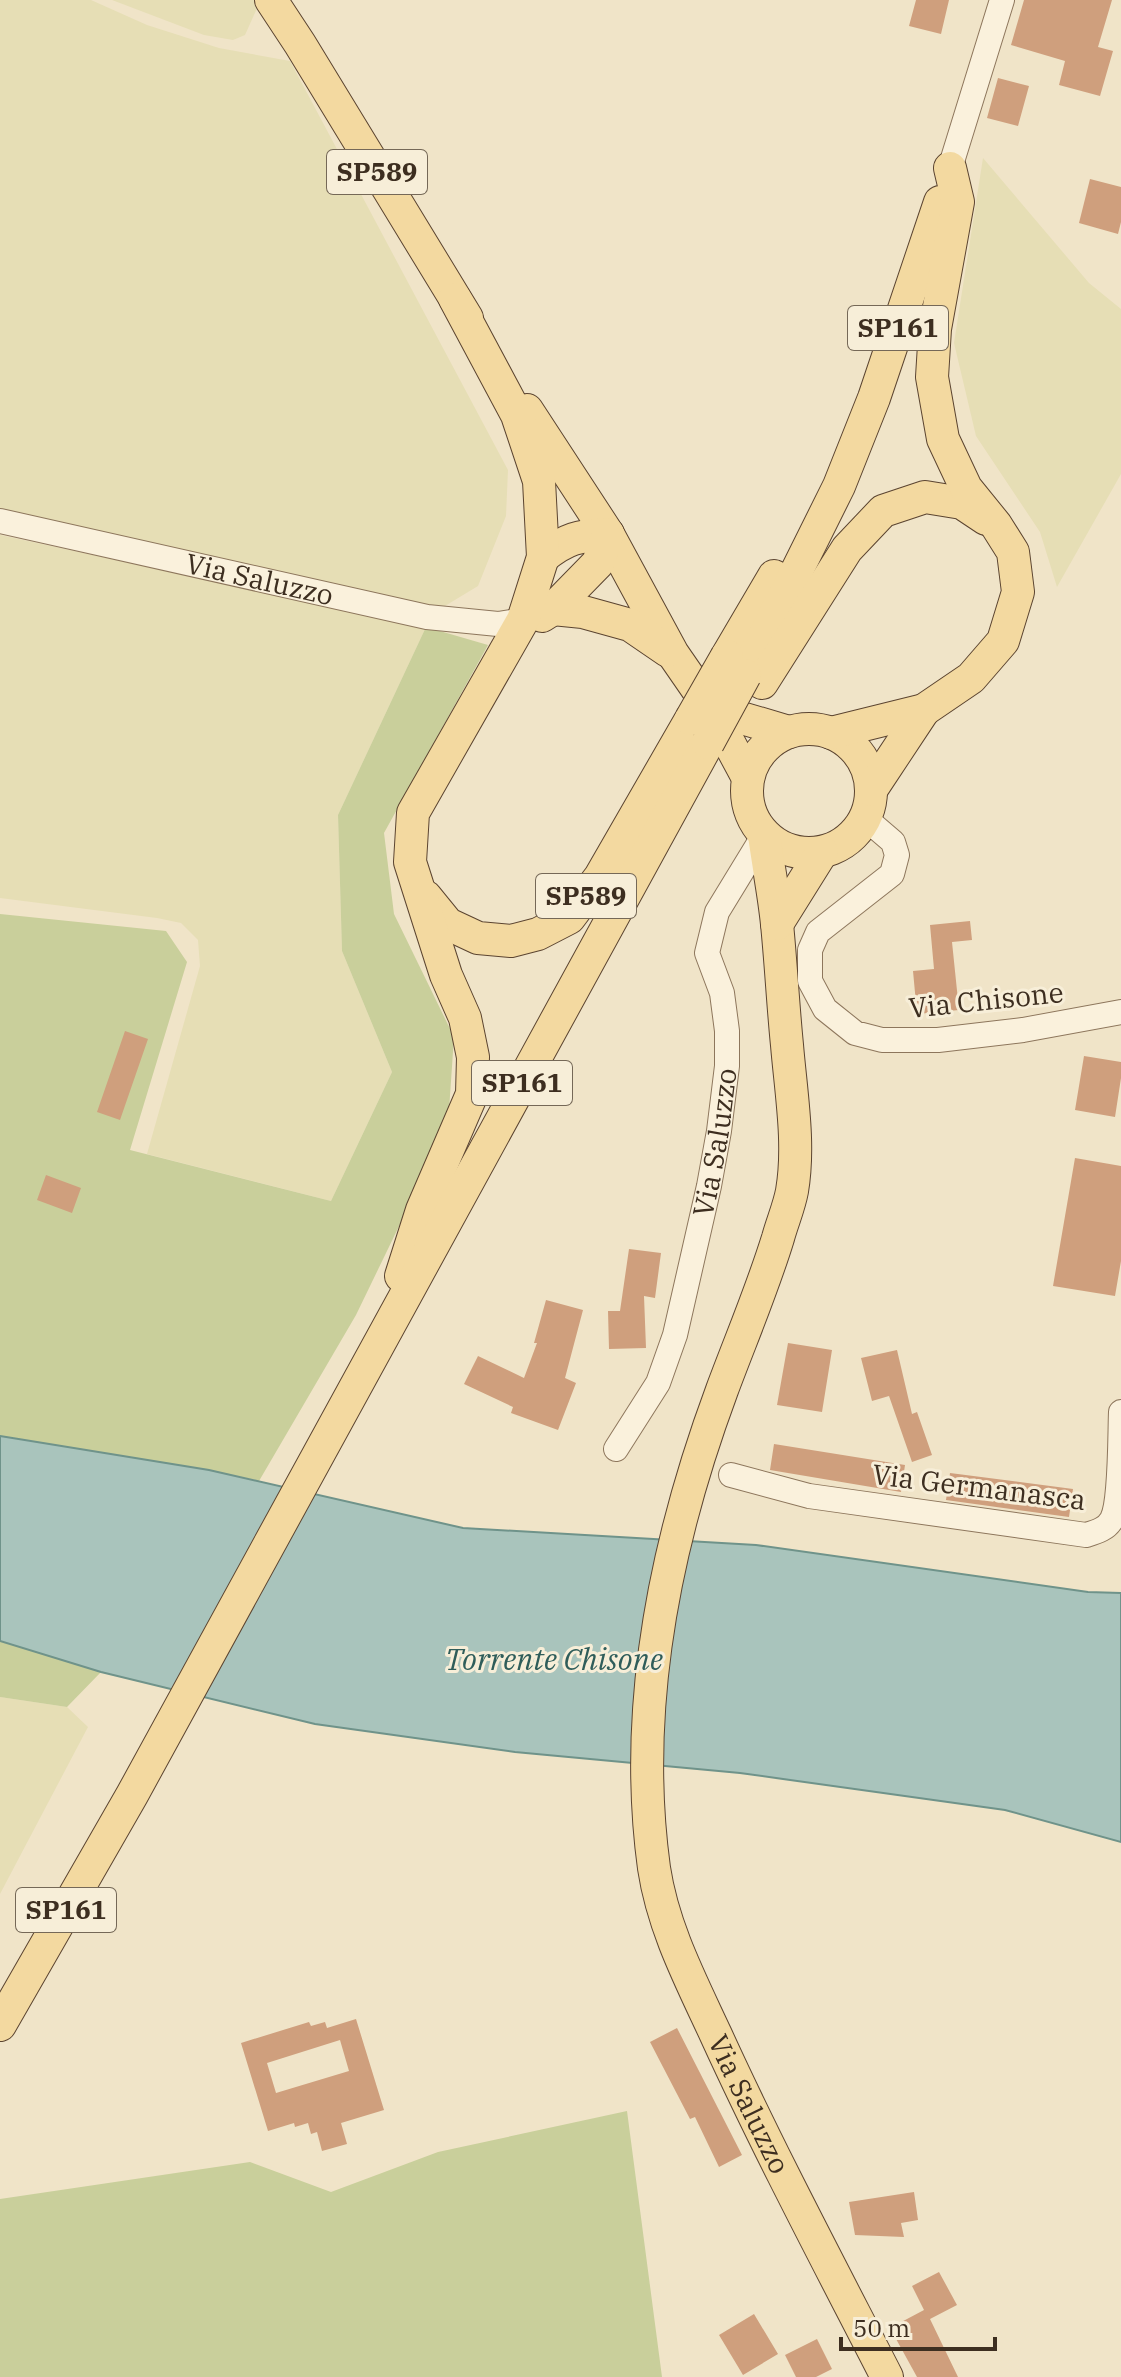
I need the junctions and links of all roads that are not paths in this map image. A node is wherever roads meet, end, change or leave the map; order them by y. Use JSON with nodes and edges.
{"nodes":[{"id":1,"x":271,"y":0,"type":"edge"},
{"id":2,"x":1002,"y":0,"type":"edge"},
{"id":3,"x":950,"y":168,"type":"junction"},
{"id":4,"x":455,"y":299,"type":"junction"},
{"id":5,"x":0,"y":521,"type":"edge"},
{"id":6,"x":996,"y":525,"type":"junction"},
{"id":7,"x":608,"y":534,"type":"junction"},
{"id":8,"x":543,"y":557,"type":"junction"},
{"id":9,"x":553,"y":609,"type":"junction"},
{"id":10,"x":523,"y":620,"type":"junction"},
{"id":11,"x":673,"y":654,"type":"junction"},
{"id":12,"x":743,"y":674,"type":"junction"},
{"id":13,"x":924,"y":710,"type":"junction"},
{"id":14,"x":707,"y":732,"type":"junction"},
{"id":15,"x":789,"y":732,"type":"junction"},
{"id":16,"x":831,"y":733,"type":"junction"},
{"id":17,"x":748,"y":778,"type":"junction"},
{"id":18,"x":868,"y":804,"type":"junction"},
{"id":19,"x":764,"y":835,"type":"junction"},
{"id":20,"x":822,"y":852,"type":"junction"},
{"id":21,"x":417,"y":886,"type":"junction"},
{"id":22,"x":777,"y":924,"type":"junction"},
{"id":23,"x":1121,"y":1012,"type":"edge"},
{"id":24,"x":378,"y":1346,"type":"junction"},
{"id":25,"x":1121,"y":1412,"type":"edge"},
{"id":26,"x":616,"y":1449,"type":"dead end"},
{"id":27,"x":731,"y":1475,"type":"dead end"},
{"id":28,"x":0,"y":2025,"type":"edge"},
{"id":29,"x":887,"y":2377,"type":"edge"}],
"edges":[{"from":1,"to":4,"type":"main road","number":"SP589"},
{"from":2,"to":3,"type":"street","number":"SP161"},
{"from":3,"to":6,"type":"main road"},
{"from":3,"to":12,"type":"main road","number":"SP161"},
{"from":4,"to":7,"type":"main road","number":"SP589"},
{"from":4,"to":8,"type":"main road","number":"SP589"},
{"from":5,"to":10,"type":"street","name":"Via Saluzzo"},
{"from":6,"to":12,"type":"main road"},
{"from":6,"to":13,"type":"main road"},
{"from":7,"to":8,"type":"main road"},
{"from":7,"to":9,"type":"main road"},
{"from":7,"to":11,"type":"main road","number":"SP589"},
{"from":8,"to":10,"type":"main road","number":"SP589"},
{"from":9,"to":10,"type":"main road"},
{"from":9,"to":11,"type":"main road"},
{"from":10,"to":21,"type":"main road","number":"SP589"},
{"from":11,"to":14,"type":"main road","number":"SP589"},
{"from":12,"to":14,"type":"main road","number":"SP161","bridge":true},
{"from":13,"to":16,"type":"main road"},
{"from":13,"to":18,"type":"main road"},
{"from":14,"to":15,"type":"main road"},
{"from":14,"to":17,"type":"main road","number":"SP589"},
{"from":14,"to":21,"type":"main road","number":"SP589"},
{"from":14,"to":24,"type":"main road","number":"SP161"},
{"from":15,"to":16,"type":"main road"},
{"from":15,"to":17,"type":"main road"},
{"from":16,"to":18,"type":"main road"},
{"from":17,"to":19,"type":"main road","number":"SP589"},
{"from":18,"to":20,"type":"main road"},
{"from":18,"to":23,"type":"street","name":"Via Chisone"},
{"from":19,"to":20,"type":"main road"},
{"from":19,"to":22,"type":"main road","name":"Via Saluzzo"},
{"from":19,"to":26,"type":"street","name":"Via Saluzzo"},
{"from":20,"to":22,"type":"main road"},
{"from":21,"to":24,"type":"main road","number":"SP589"},
{"from":22,"to":29,"type":"main road","name":"Via Saluzzo"},
{"from":24,"to":28,"type":"main road","number":"SP161"},
{"from":25,"to":27,"type":"street","name":"Via Germanasca"}]}
